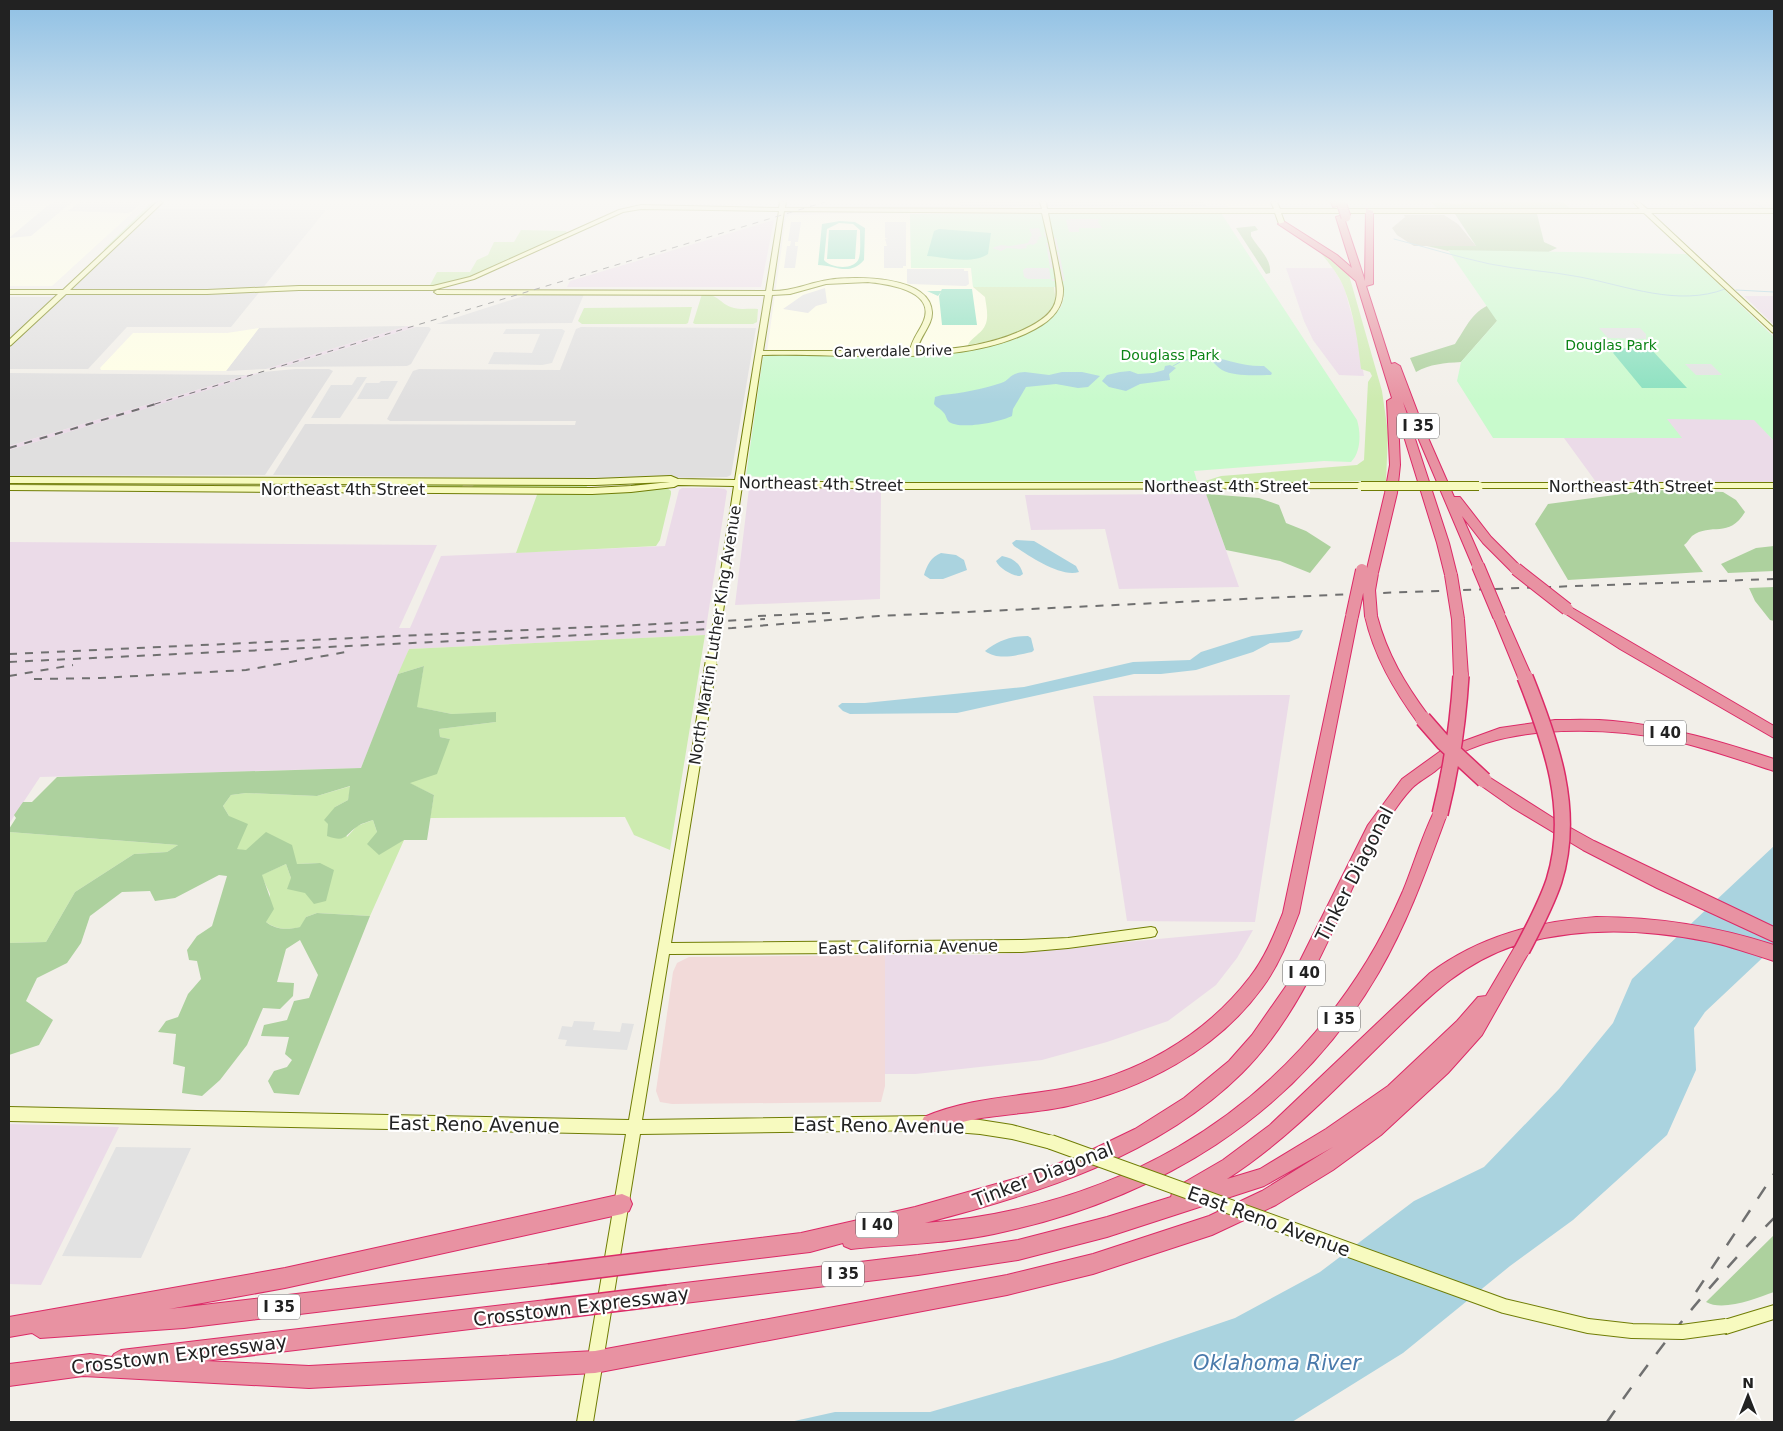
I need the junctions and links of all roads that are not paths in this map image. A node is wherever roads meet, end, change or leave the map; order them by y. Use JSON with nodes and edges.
{"nodes":[{"id":1,"x":82,"y":269,"type":"edge"},
{"id":2,"x":84,"y":269,"type":"edge"},
{"id":3,"x":491,"y":269,"type":"edge"},
{"id":4,"x":501,"y":269,"type":"edge"},
{"id":5,"x":772,"y":269,"type":"edge"},
{"id":6,"x":1056,"y":269,"type":"edge"},
{"id":7,"x":1347,"y":269,"type":"edge"},
{"id":8,"x":1356,"y":269,"type":"edge"},
{"id":9,"x":1363,"y":269,"type":"edge"},
{"id":10,"x":1370,"y":269,"type":"edge"},
{"id":11,"x":1707,"y":269,"type":"edge"},
{"id":12,"x":1359,"y":279,"type":"junction"},
{"id":13,"x":462,"y":281,"type":"junction"},
{"id":14,"x":472,"y":282,"type":"junction"},
{"id":15,"x":1369,"y":284,"type":"junction"},
{"id":16,"x":400,"y":290,"type":"junction"},
{"id":17,"x":768,"y":291,"type":"junction"},
{"id":18,"x":424,"y":292,"type":"junction"},
{"id":19,"x":9,"y":293,"type":"edge"},
{"id":20,"x":57,"y":293,"type":"junction"},
{"id":21,"x":1774,"y":331,"type":"edge"},
{"id":22,"x":9,"y":336,"type":"edge"},
{"id":23,"x":9,"y":344,"type":"edge"},
{"id":24,"x":758,"y":352,"type":"junction"},
{"id":25,"x":913,"y":353,"type":"junction"},
{"id":26,"x":1390,"y":378,"type":"junction"},
{"id":27,"x":9,"y":480,"type":"edge"},
{"id":28,"x":300,"y":481,"type":"junction"},
{"id":29,"x":376,"y":481,"type":"junction"},
{"id":30,"x":1442,"y":481,"type":"junction"},
{"id":31,"x":677,"y":482,"type":"junction"},
{"id":32,"x":738,"y":482,"type":"junction"},
{"id":33,"x":1774,"y":486,"type":"edge"},
{"id":34,"x":9,"y":488,"type":"edge"},
{"id":35,"x":295,"y":489,"type":"junction"},
{"id":36,"x":372,"y":490,"type":"junction"},
{"id":37,"x":1367,"y":571,"type":"junction"},
{"id":38,"x":1774,"y":734,"type":"edge"},
{"id":39,"x":1773,"y":764,"type":"edge"},
{"id":40,"x":1152,"y":932,"type":"dead end"},
{"id":41,"x":1774,"y":935,"type":"edge"},
{"id":42,"x":663,"y":948,"type":"junction"},
{"id":43,"x":1774,"y":953,"type":"edge"},
{"id":44,"x":9,"y":1114,"type":"edge"},
{"id":45,"x":1368,"y":1122,"type":"junction"},
{"id":46,"x":930,"y":1123,"type":"junction"},
{"id":47,"x":634,"y":1127,"type":"junction"},
{"id":48,"x":622,"y":1204,"type":"junction"},
{"id":49,"x":1149,"y":1214,"type":"junction"},
{"id":50,"x":800,"y":1243,"type":"junction"},
{"id":51,"x":549,"y":1274,"type":"joint"},
{"id":52,"x":1774,"y":1312,"type":"edge"},
{"id":53,"x":9,"y":1327,"type":"edge"},
{"id":54,"x":595,"y":1362,"type":"junction"},
{"id":55,"x":83,"y":1366,"type":"junction"},
{"id":56,"x":9,"y":1375,"type":"edge"},
{"id":57,"x":585,"y":1422,"type":"edge"}],
"edges":[{"from":1,"to":20,"type":"main road"},
{"from":2,"to":20,"type":"main road"},
{"from":3,"to":13,"type":"main road"},
{"from":4,"to":14,"type":"main road"},
{"from":5,"to":17,"type":"main road","name":"North Martin Luther King Avenue"},
{"from":6,"to":25,"type":"main road","name":"Carverdale Drive"},
{"from":7,"to":12,"type":"highway"},
{"from":8,"to":12,"type":"highway","number":"I 35"},
{"from":9,"to":15,"type":"highway","number":"I 35"},
{"from":10,"to":15,"type":"highway"},
{"from":11,"to":21,"type":"main road"},
{"from":12,"to":26,"type":"highway","number":"I 35"},
{"from":13,"to":14,"type":"main road"},
{"from":13,"to":16,"type":"main road"},
{"from":14,"to":17,"type":"main road"},
{"from":14,"to":18,"type":"main road"},
{"from":15,"to":30,"type":"highway","number":"I 35"},
{"from":16,"to":18,"type":"main road"},
{"from":16,"to":20,"type":"main road"},
{"from":17,"to":18,"type":"main road"},
{"from":17,"to":24,"type":"main road","name":"North Martin Luther King Avenue"},
{"from":17,"to":25,"type":"main road"},
{"from":19,"to":20,"type":"main road"},
{"from":20,"to":22,"type":"main road"},
{"from":20,"to":23,"type":"main road"},
{"from":24,"to":25,"type":"main road","name":"Carverdale Drive"},
{"from":24,"to":32,"type":"main road","name":"North Martin Luther King Avenue"},
{"from":26,"to":37,"type":"highway"},
{"from":26,"to":50,"type":"highway","number":"I 35","bridge":true},
{"from":27,"to":28,"type":"main road","name":"Northeast 4th Street"},
{"from":28,"to":29,"type":"main road","name":"Northeast 4th Street"},
{"from":28,"to":35,"type":"main road"},
{"from":29,"to":31,"type":"main road","name":"Northeast 4th Street"},
{"from":29,"to":36,"type":"main road"},
{"from":30,"to":38,"type":"highway","bridge":true},
{"from":30,"to":45,"type":"highway","number":"I 35","bridge":true},
{"from":31,"to":32,"type":"main road","name":"Northeast 4th Street"},
{"from":31,"to":36,"type":"main road","name":"Northeast 4th Street"},
{"from":32,"to":33,"type":"main road","name":"Northeast 4th Street","bridge":true},
{"from":32,"to":42,"type":"main road","name":"North Martin Luther King Avenue","bridge":true},
{"from":34,"to":35,"type":"main road","name":"Northeast 4th Street"},
{"from":35,"to":36,"type":"main road","name":"Northeast 4th Street"},
{"from":37,"to":41,"type":"highway","bridge":true},
{"from":37,"to":46,"type":"highway","bridge":true},
{"from":39,"to":50,"type":"highway","name":"Tinker Diagonal","number":"I 40"},
{"from":40,"to":42,"type":"main road","name":"East California Avenue"},
{"from":42,"to":47,"type":"main road","name":"North Martin Luther King Avenue"},
{"from":43,"to":49,"type":"highway"},
{"from":44,"to":47,"type":"main road","name":"East Reno Avenue"},
{"from":45,"to":49,"type":"highway","number":"I 35"},
{"from":45,"to":54,"type":"highway"},
{"from":46,"to":47,"type":"main road","name":"East Reno Avenue"},
{"from":46,"to":52,"type":"main road","name":"East Reno Avenue","bridge":true},
{"from":47,"to":48,"type":"main road","name":"North Martin Luther King Avenue"},
{"from":48,"to":53,"type":"highway"},
{"from":48,"to":54,"type":"main road","name":"North Martin Luther King Avenue"},
{"from":49,"to":55,"type":"highway","name":"Crosstown Expressway","number":"I 35","bridge":true},
{"from":50,"to":51,"type":"highway","name":"Crosstown Expressway","number":"I 35","bridge":true},
{"from":51,"to":53,"type":"highway","name":"Crosstown Expressway","number":"I 35"},
{"from":54,"to":55,"type":"highway"},
{"from":54,"to":57,"type":"main road","name":"North Martin Luther King Avenue"},
{"from":55,"to":56,"type":"highway","name":"Crosstown Expressway","number":"I 35"}]}
